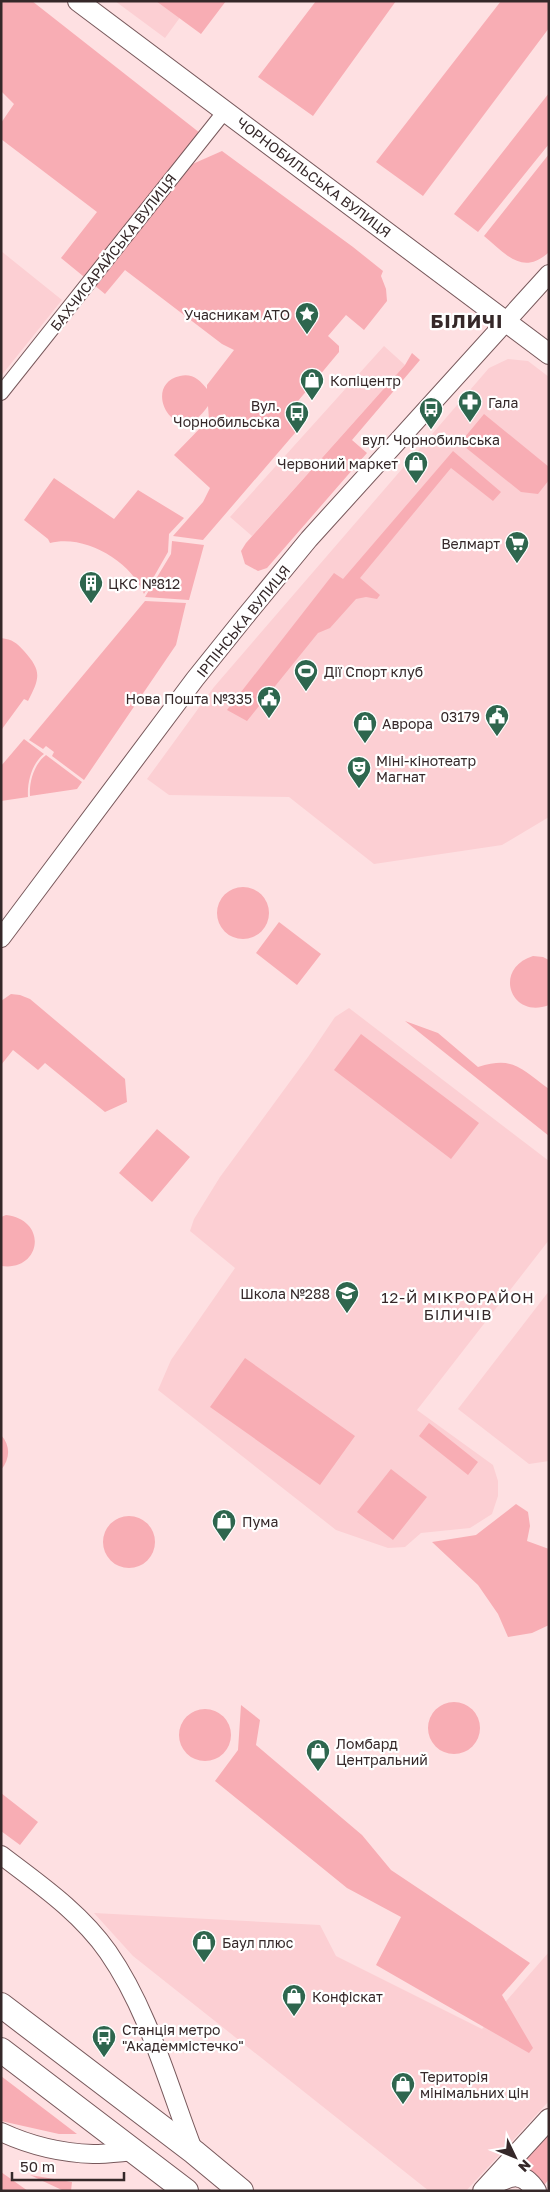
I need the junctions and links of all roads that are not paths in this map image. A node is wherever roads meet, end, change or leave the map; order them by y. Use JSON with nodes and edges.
{"nodes":[{"id":1,"x":78,"y":1,"type":"edge"},
{"id":2,"x":225,"y":111,"type":"junction"},
{"id":3,"x":549,"y":274,"type":"edge"},
{"id":4,"x":506,"y":322,"type":"junction"},
{"id":5,"x":549,"y":354,"type":"edge"},
{"id":6,"x":1,"y":393,"type":"edge"},
{"id":7,"x":1,"y":938,"type":"edge"},
{"id":8,"x":1,"y":1855,"type":"edge"},
{"id":9,"x":1,"y":2005,"type":"edge"},
{"id":10,"x":1,"y":2050,"type":"edge"},
{"id":11,"x":549,"y":2119,"type":"edge"},
{"id":12,"x":1,"y":2132,"type":"edge"},
{"id":13,"x":136,"y":2151,"type":"junction"},
{"id":14,"x":194,"y":2152,"type":"junction"},
{"id":15,"x":484,"y":2189,"type":"edge"},
{"id":16,"x":186,"y":2191,"type":"edge"},
{"id":17,"x":241,"y":2191,"type":"edge"},
{"id":18,"x":536,"y":2191,"type":"edge"}],
"edges":[{"from":1,"to":2,"type":"main road","name":"ЧОРНОБИЛЬСЬКА ВУЛИЦЯ"},
{"from":2,"to":4,"type":"main road","name":"ЧОРНОБИЛЬСЬКА ВУЛИЦЯ"},
{"from":2,"to":6,"type":"street","name":"БАХЧИСАРАЙСЬКА ВУЛИЦЯ"},
{"from":3,"to":4,"type":"street","name":"ІРПІНСЬКА ВУЛИЦЯ"},
{"from":4,"to":5,"type":"main road","name":"ЧОРНОБИЛЬСЬКА ВУЛИЦЯ"},
{"from":4,"to":7,"type":"street","name":"ІРПІНСЬКА ВУЛИЦЯ"},
{"from":8,"to":14,"type":"street"},
{"from":9,"to":14,"type":"highway"},
{"from":10,"to":13,"type":"highway"},
{"from":11,"to":15,"type":"main road"},
{"from":12,"to":13,"type":"street"},
{"from":13,"to":16,"type":"highway"},
{"from":14,"to":17,"type":"highway"},
{"from":15,"to":18,"type":"main road"}]}
